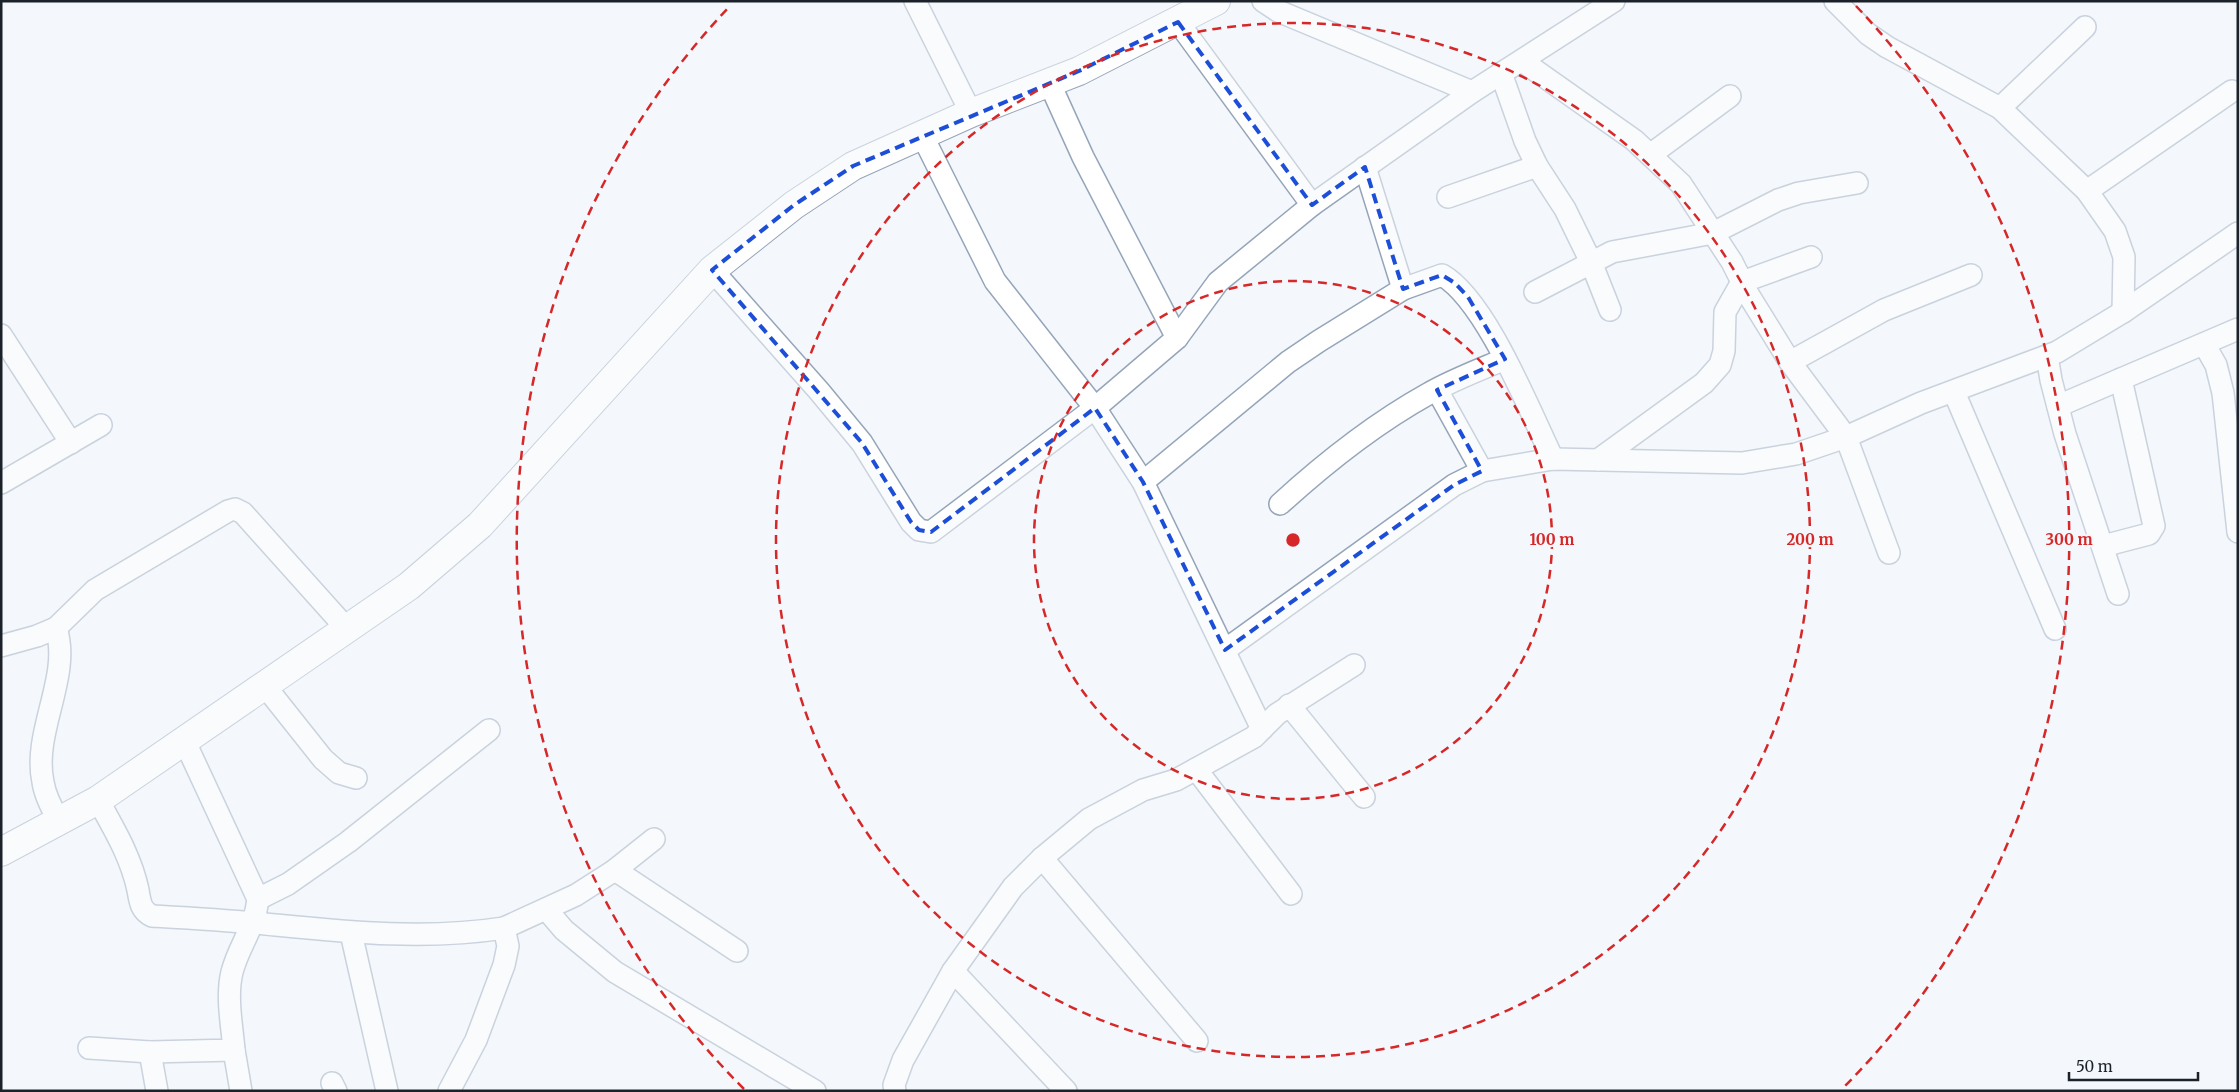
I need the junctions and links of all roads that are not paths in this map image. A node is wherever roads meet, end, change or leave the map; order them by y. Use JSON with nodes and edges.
{"nodes":[{"id":1,"x":915,"y":1,"type":"edge"},
{"id":2,"x":1216,"y":1,"type":"edge"},
{"id":3,"x":1263,"y":1,"type":"edge"},
{"id":4,"x":1614,"y":1,"type":"edge"},
{"id":5,"x":1842,"y":3,"type":"edge"},
{"id":6,"x":1178,"y":22,"type":"junction"},
{"id":7,"x":2085,"y":27,"type":"dead end"},
{"id":8,"x":1522,"y":61,"type":"junction"},
{"id":9,"x":1502,"y":73,"type":"junction"},
{"id":10,"x":1048,"y":82,"type":"junction"},
{"id":11,"x":2232,"y":91,"type":"dead end"},
{"id":12,"x":1472,"y":92,"type":"junction"},
{"id":13,"x":1730,"y":96,"type":"dead end"},
{"id":14,"x":2000,"y":108,"type":"junction"},
{"id":15,"x":971,"y":113,"type":"junction"},
{"id":16,"x":922,"y":135,"type":"junction"},
{"id":17,"x":1650,"y":155,"type":"junction"},
{"id":18,"x":1537,"y":166,"type":"junction"},
{"id":19,"x":1365,"y":167,"type":"junction"},
{"id":20,"x":1857,"y":183,"type":"dead end"},
{"id":21,"x":2087,"y":191,"type":"junction"},
{"id":22,"x":1448,"y":197,"type":"dead end"},
{"id":23,"x":1312,"y":205,"type":"junction"},
{"id":24,"x":2238,"y":233,"type":"edge"},
{"id":25,"x":1713,"y":234,"type":"junction"},
{"id":26,"x":1811,"y":257,"type":"dead end"},
{"id":27,"x":1591,"y":262,"type":"junction"},
{"id":28,"x":712,"y":270,"type":"junction"},
{"id":29,"x":1971,"y":276,"type":"dead end"},
{"id":30,"x":1742,"y":282,"type":"junction"},
{"id":31,"x":1403,"y":289,"type":"junction"},
{"id":32,"x":1535,"y":292,"type":"dead end"},
{"id":33,"x":1610,"y":310,"type":"dead end"},
{"id":34,"x":2123,"y":312,"type":"junction"},
{"id":35,"x":2238,"y":329,"type":"edge"},
{"id":36,"x":1,"y":335,"type":"edge"},
{"id":37,"x":1177,"y":338,"type":"junction"},
{"id":38,"x":2204,"y":344,"type":"junction"},
{"id":39,"x":2047,"y":356,"type":"junction"},
{"id":40,"x":1505,"y":359,"type":"junction"},
{"id":41,"x":1790,"y":362,"type":"junction"},
{"id":42,"x":2121,"y":379,"type":"junction"},
{"id":43,"x":1437,"y":390,"type":"junction"},
{"id":44,"x":1954,"y":392,"type":"junction"},
{"id":45,"x":2058,"y":406,"type":"junction"},
{"id":46,"x":1095,"y":408,"type":"junction"},
{"id":47,"x":101,"y":426,"type":"dead end"},
{"id":48,"x":1846,"y":437,"type":"junction"},
{"id":49,"x":71,"y":442,"type":"junction"},
{"id":50,"x":1553,"y":460,"type":"junction"},
{"id":51,"x":1598,"y":460,"type":"junction"},
{"id":52,"x":1482,"y":471,"type":"junction"},
{"id":53,"x":1143,"y":482,"type":"junction"},
{"id":54,"x":1,"y":483,"type":"edge"},
{"id":55,"x":1280,"y":504,"type":"dead end"},
{"id":56,"x":2238,"y":532,"type":"edge"},
{"id":57,"x":2103,"y":546,"type":"junction"},
{"id":58,"x":1889,"y":553,"type":"dead end"},
{"id":59,"x":2118,"y":594,"type":"dead end"},
{"id":60,"x":56,"y":628,"type":"junction"},
{"id":61,"x":347,"y":629,"type":"junction"},
{"id":62,"x":2055,"y":629,"type":"dead end"},
{"id":63,"x":1,"y":646,"type":"edge"},
{"id":64,"x":1224,"y":650,"type":"junction"},
{"id":65,"x":1354,"y":665,"type":"dead end"},
{"id":66,"x":265,"y":686,"type":"junction"},
{"id":67,"x":1289,"y":705,"type":"junction"},
{"id":68,"x":1262,"y":729,"type":"junction"},
{"id":69,"x":489,"y":730,"type":"dead end"},
{"id":70,"x":185,"y":742,"type":"junction"},
{"id":71,"x":1196,"y":769,"type":"junction"},
{"id":72,"x":356,"y":778,"type":"dead end"},
{"id":73,"x":1364,"y":797,"type":"dead end"},
{"id":74,"x":98,"y":800,"type":"junction"},
{"id":75,"x":59,"y":821,"type":"junction"},
{"id":76,"x":654,"y":840,"type":"dead end"},
{"id":77,"x":1,"y":852,"type":"edge"},
{"id":78,"x":1042,"y":858,"type":"junction"},
{"id":79,"x":615,"y":870,"type":"junction"},
{"id":80,"x":1291,"y":894,"type":"dead end"},
{"id":81,"x":258,"y":899,"type":"junction"},
{"id":82,"x":546,"y":909,"type":"junction"},
{"id":83,"x":254,"y":923,"type":"junction"},
{"id":84,"x":504,"y":928,"type":"junction"},
{"id":85,"x":351,"y":933,"type":"junction"},
{"id":86,"x":737,"y":951,"type":"dead end"},
{"id":87,"x":953,"y":971,"type":"junction"},
{"id":88,"x":1197,"y":1041,"type":"dead end"},
{"id":89,"x":89,"y":1048,"type":"dead end"},
{"id":90,"x":234,"y":1050,"type":"junction"},
{"id":91,"x":150,"y":1052,"type":"junction"},
{"id":92,"x":156,"y":1091,"type":"edge"},
{"id":93,"x":241,"y":1091,"type":"edge"},
{"id":94,"x":387,"y":1091,"type":"edge"},
{"id":95,"x":449,"y":1091,"type":"edge"},
{"id":96,"x":815,"y":1091,"type":"edge"},
{"id":97,"x":895,"y":1091,"type":"edge"},
{"id":98,"x":1066,"y":1091,"type":"edge"}],
"edges":[{"from":1,"to":15,"type":"street"},
{"from":2,"to":6,"type":"main road"},
{"from":3,"to":12,"type":"street"},
{"from":4,"to":8,"type":"street"},
{"from":5,"to":14,"type":"street"},
{"from":6,"to":10,"type":"main road"},
{"from":6,"to":23,"type":"street"},
{"from":7,"to":14,"type":"street"},
{"from":8,"to":9,"type":"street"},
{"from":8,"to":17,"type":"street"},
{"from":9,"to":12,"type":"street"},
{"from":9,"to":18,"type":"street"},
{"from":10,"to":15,"type":"main road"},
{"from":10,"to":37,"type":"street"},
{"from":11,"to":21,"type":"street"},
{"from":12,"to":19,"type":"street"},
{"from":13,"to":17,"type":"street"},
{"from":14,"to":21,"type":"street"},
{"from":15,"to":16,"type":"main road"},
{"from":16,"to":28,"type":"main road"},
{"from":16,"to":46,"type":"street"},
{"from":17,"to":25,"type":"street"},
{"from":18,"to":22,"type":"street"},
{"from":18,"to":27,"type":"street"},
{"from":19,"to":23,"type":"street"},
{"from":19,"to":31,"type":"street"},
{"from":20,"to":25,"type":"street"},
{"from":21,"to":34,"type":"street"},
{"from":23,"to":37,"type":"street"},
{"from":24,"to":34,"type":"street"},
{"from":25,"to":27,"type":"street"},
{"from":25,"to":30,"type":"street"},
{"from":26,"to":30,"type":"street"},
{"from":27,"to":32,"type":"street"},
{"from":27,"to":33,"type":"street"},
{"from":28,"to":46,"type":"street"},
{"from":28,"to":61,"type":"main road"},
{"from":29,"to":41,"type":"street"},
{"from":30,"to":41,"type":"street"},
{"from":30,"to":51,"type":"street"},
{"from":31,"to":40,"type":"street"},
{"from":31,"to":53,"type":"street"},
{"from":34,"to":39,"type":"street"},
{"from":35,"to":38,"type":"street"},
{"from":36,"to":49,"type":"street"},
{"from":37,"to":46,"type":"street"},
{"from":38,"to":42,"type":"street"},
{"from":38,"to":56,"type":"street"},
{"from":39,"to":44,"type":"street"},
{"from":39,"to":45,"type":"street"},
{"from":40,"to":43,"type":"street"},
{"from":40,"to":50,"type":"street"},
{"from":41,"to":48,"type":"street"},
{"from":42,"to":45,"type":"street"},
{"from":42,"to":57,"type":"street"},
{"from":43,"to":52,"type":"street"},
{"from":43,"to":55,"type":"street"},
{"from":44,"to":48,"type":"street"},
{"from":44,"to":62,"type":"street"},
{"from":45,"to":57,"type":"street"},
{"from":46,"to":53,"type":"street"},
{"from":47,"to":49,"type":"street"},
{"from":48,"to":51,"type":"street"},
{"from":48,"to":58,"type":"street"},
{"from":49,"to":54,"type":"street"},
{"from":50,"to":51,"type":"street"},
{"from":50,"to":52,"type":"street"},
{"from":52,"to":64,"type":"street"},
{"from":53,"to":64,"type":"street"},
{"from":57,"to":59,"type":"street"},
{"from":60,"to":61,"type":"street"},
{"from":60,"to":63,"type":"street"},
{"from":60,"to":75,"type":"street"},
{"from":61,"to":66,"type":"main road"},
{"from":64,"to":68,"type":"street"},
{"from":65,"to":67,"type":"street"},
{"from":66,"to":70,"type":"main road"},
{"from":66,"to":72,"type":"street"},
{"from":67,"to":68,"type":"street"},
{"from":67,"to":73,"type":"street"},
{"from":68,"to":71,"type":"street"},
{"from":69,"to":81,"type":"street"},
{"from":70,"to":74,"type":"main road"},
{"from":70,"to":81,"type":"street"},
{"from":71,"to":78,"type":"street"},
{"from":71,"to":80,"type":"street"},
{"from":74,"to":75,"type":"main road"},
{"from":74,"to":83,"type":"street"},
{"from":75,"to":77,"type":"main road"},
{"from":76,"to":79,"type":"street"},
{"from":78,"to":87,"type":"street"},
{"from":78,"to":88,"type":"street"},
{"from":79,"to":82,"type":"street"},
{"from":79,"to":86,"type":"street"},
{"from":81,"to":83,"type":"street"},
{"from":82,"to":84,"type":"street"},
{"from":82,"to":96,"type":"street"},
{"from":83,"to":85,"type":"street"},
{"from":83,"to":90,"type":"street"},
{"from":84,"to":85,"type":"street"},
{"from":84,"to":95,"type":"street"},
{"from":85,"to":94,"type":"street"},
{"from":87,"to":97,"type":"street"},
{"from":87,"to":98,"type":"street"},
{"from":89,"to":91,"type":"street"},
{"from":90,"to":91,"type":"street"},
{"from":90,"to":93,"type":"street"},
{"from":91,"to":92,"type":"street"}]}
